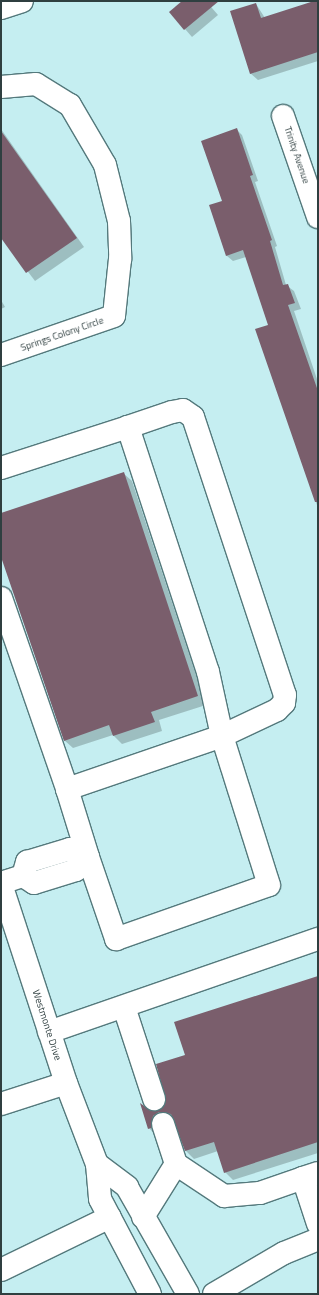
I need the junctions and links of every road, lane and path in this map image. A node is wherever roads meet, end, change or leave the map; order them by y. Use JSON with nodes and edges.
{"nodes":[{"id":1,"x":22,"y":1,"type":"edge"},
{"id":2,"x":1,"y":8,"type":"edge"},
{"id":3,"x":1,"y":87,"type":"edge"},
{"id":4,"x":283,"y":116,"type":"dead end"},
{"id":5,"x":318,"y":216,"type":"edge"},
{"id":6,"x":1,"y":355,"type":"edge"},
{"id":7,"x":128,"y":427,"type":"junction"},
{"id":8,"x":1,"y":468,"type":"edge"},
{"id":9,"x":1,"y":598,"type":"edge"},
{"id":10,"x":222,"y":736,"type":"junction"},
{"id":11,"x":67,"y":789,"type":"junction"},
{"id":12,"x":85,"y":857,"type":"junction"},
{"id":13,"x":1,"y":884,"type":"edge"},
{"id":14,"x":318,"y":939,"type":"edge"},
{"id":15,"x":124,"y":1007,"type":"junction"},
{"id":16,"x":49,"y":1032,"type":"junction"},
{"id":17,"x":66,"y":1083,"type":"junction"},
{"id":18,"x":154,"y":1099,"type":"dead end"},
{"id":19,"x":1,"y":1104,"type":"edge"},
{"id":20,"x":163,"y":1124,"type":"dead end"},
{"id":21,"x":97,"y":1164,"type":"junction"},
{"id":22,"x":176,"y":1164,"type":"junction"},
{"id":23,"x":311,"y":1175,"type":"edge"},
{"id":24,"x":144,"y":1216,"type":"junction"},
{"id":25,"x":110,"y":1217,"type":"junction"},
{"id":26,"x":318,"y":1224,"type":"edge"},
{"id":27,"x":318,"y":1239,"type":"edge"},
{"id":28,"x":1,"y":1270,"type":"edge"},
{"id":29,"x":150,"y":1294,"type":"edge"},
{"id":30,"x":188,"y":1294,"type":"edge"},
{"id":31,"x":214,"y":1294,"type":"edge"}],
"edges":[{"from":1,"to":2,"type":"street"},
{"from":3,"to":6,"type":"street","name":"Springs Colony Circle"},
{"from":4,"to":5,"type":"street","name":"Trinity Avenue"},
{"from":7,"to":8,"type":"street"},
{"from":7,"to":10,"type":"street"},
{"from":7,"to":10,"type":"street"},
{"from":9,"to":11,"type":"street"},
{"from":10,"to":11,"type":"street"},
{"from":10,"to":12,"type":"street"},
{"from":11,"to":12,"type":"street"},
{"from":12,"to":13,"type":"street"},
{"from":13,"to":16,"type":"street","name":"Westmonte Drive"},
{"from":14,"to":15,"type":"street"},
{"from":15,"to":16,"type":"street"},
{"from":15,"to":18,"type":"street"},
{"from":16,"to":17,"type":"street","name":"Westmonte Drive"},
{"from":17,"to":19,"type":"street"},
{"from":17,"to":21,"type":"street","name":"Westmonte Drive"},
{"from":20,"to":22,"type":"street"},
{"from":21,"to":24,"type":"street"},
{"from":21,"to":25,"type":"street","name":"Westmonte Drive"},
{"from":22,"to":23,"type":"street"},
{"from":22,"to":24,"type":"street"},
{"from":23,"to":26,"type":"street"},
{"from":24,"to":30,"type":"street"},
{"from":25,"to":28,"type":"street"},
{"from":25,"to":29,"type":"street","name":"Westmonte Drive"},
{"from":27,"to":31,"type":"street"}]}
